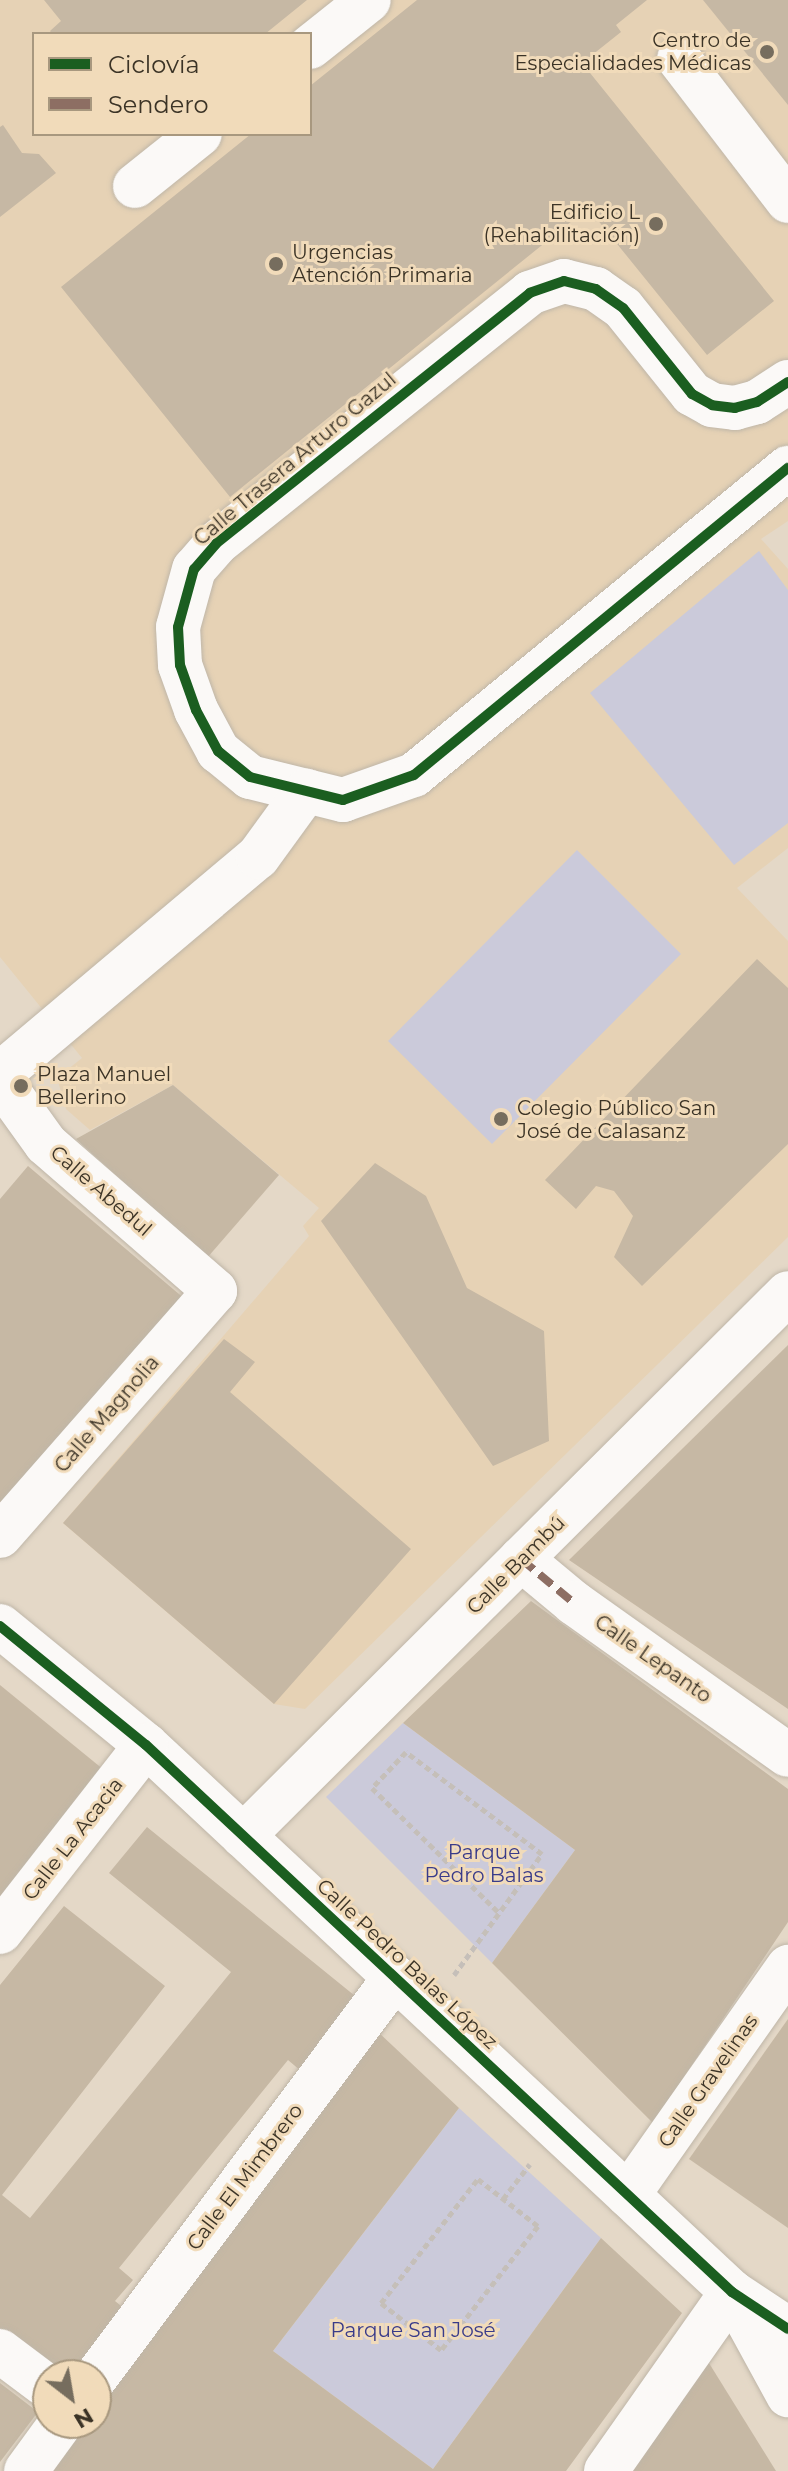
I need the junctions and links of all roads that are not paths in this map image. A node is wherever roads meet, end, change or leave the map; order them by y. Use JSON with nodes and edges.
{"nodes":[{"id":1,"x":369,"y":0,"type":"edge"},
{"id":2,"x":312,"y":45,"type":"edge"},
{"id":3,"x":679,"y":59,"type":"dead end"},
{"id":4,"x":198,"y":136,"type":"edge"},
{"id":5,"x":135,"y":186,"type":"dead end"},
{"id":6,"x":788,"y":201,"type":"edge"},
{"id":7,"x":788,"y":382,"type":"edge"},
{"id":8,"x":788,"y":468,"type":"edge"},
{"id":9,"x":306,"y":791,"type":"junction"},
{"id":10,"x":0,"y":1077,"type":"edge"},
{"id":11,"x":215,"y":1291,"type":"joint"},
{"id":12,"x":788,"y":1293,"type":"edge"},
{"id":13,"x":0,"y":1536,"type":"edge"},
{"id":14,"x":521,"y":1559,"type":"junction"},
{"id":15,"x":0,"y":1626,"type":"edge"},
{"id":16,"x":146,"y":1745,"type":"junction"},
{"id":17,"x":788,"y":1755,"type":"edge"},
{"id":18,"x":243,"y":1836,"type":"junction"},
{"id":19,"x":0,"y":1932,"type":"edge"},
{"id":20,"x":788,"y":1967,"type":"edge"},
{"id":21,"x":395,"y":1977,"type":"junction"},
{"id":22,"x":628,"y":2195,"type":"junction"},
{"id":23,"x":732,"y":2292,"type":"junction"},
{"id":24,"x":788,"y":2329,"type":"edge"},
{"id":25,"x":0,"y":2351,"type":"edge"},
{"id":26,"x":109,"y":2359,"type":"edge"},
{"id":27,"x":32,"y":2375,"type":"edge"},
{"id":28,"x":788,"y":2395,"type":"edge"},
{"id":29,"x":49,"y":2439,"type":"edge"},
{"id":30,"x":26,"y":2471,"type":"edge"},
{"id":31,"x":606,"y":2471,"type":"edge"}],
"edges":[{"from":1,"to":2,"type":"street"},
{"from":3,"to":6,"type":"street"},
{"from":4,"to":5,"type":"street"},
{"from":7,"to":9,"type":"street","name":"Calle Trasera Arturo Gazul"},
{"from":8,"to":9,"type":"street","name":"Calle Trasera Arturo Gazul"},
{"from":9,"to":10,"type":"street"},
{"from":10,"to":11,"type":"street","name":"Calle Abedul"},
{"from":11,"to":13,"type":"street","name":"Calle Magnolia"},
{"from":12,"to":14,"type":"street","name":"Calle Bambú"},
{"from":14,"to":17,"type":"street","name":"Calle Lepanto"},
{"from":14,"to":18,"type":"street","name":"Calle Bambú"},
{"from":15,"to":16,"type":"street","name":"Calle Pedro Balas López"},
{"from":16,"to":18,"type":"street","name":"Calle Pedro Balas López"},
{"from":16,"to":19,"type":"street","name":"Calle La Acacia"},
{"from":18,"to":21,"type":"street","name":"Calle Pedro Balas López"},
{"from":20,"to":22,"type":"street","name":"Calle Gravelinas"},
{"from":21,"to":22,"type":"street","name":"Calle Pedro Balas López"},
{"from":21,"to":26,"type":"street","name":"Calle El Mimbrero"},
{"from":22,"to":23,"type":"street","name":"Calle Pedro Balas López"},
{"from":23,"to":24,"type":"street","name":"Calle Pedro Balas López"},
{"from":23,"to":28,"type":"street","name":"Calle Pedro Balas López"},
{"from":23,"to":31,"type":"street"},
{"from":25,"to":27,"type":"street"},
{"from":29,"to":30,"type":"street"}]}
